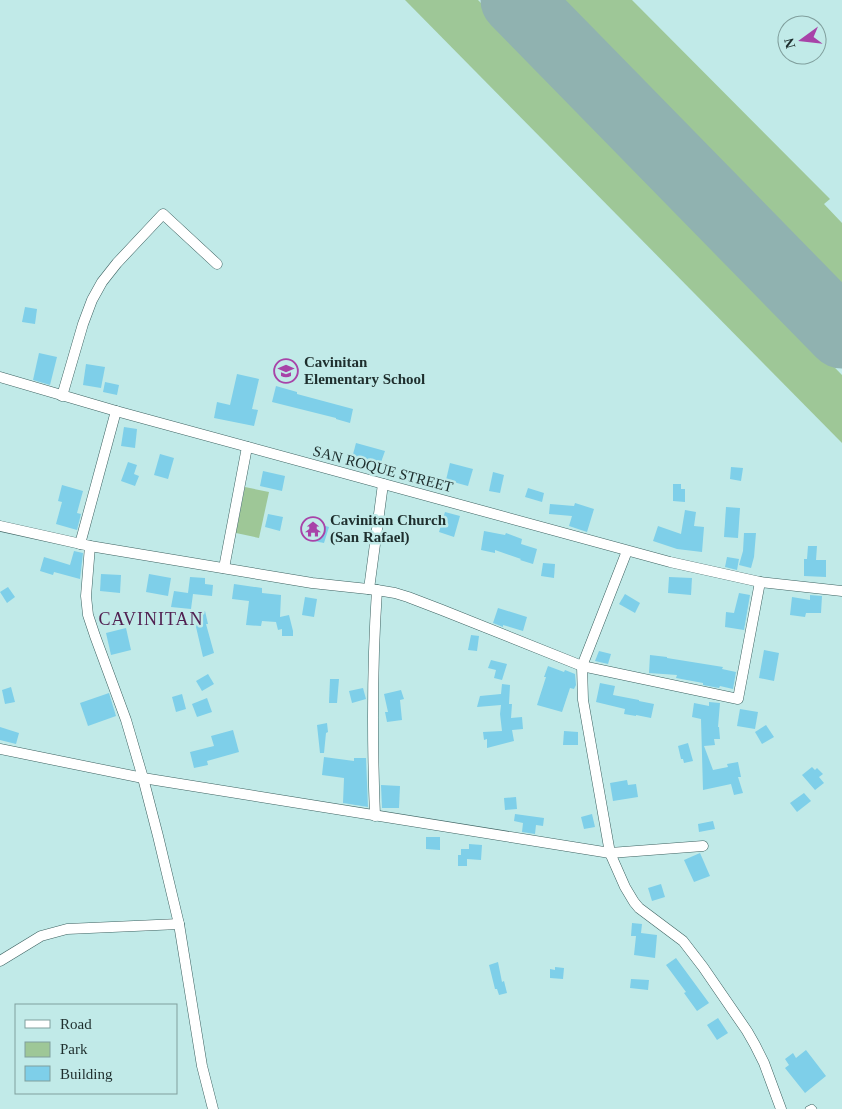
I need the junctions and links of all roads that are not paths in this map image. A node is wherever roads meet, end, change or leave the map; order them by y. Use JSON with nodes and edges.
{"nodes":[{"id":1,"x":217,"y":264,"type":"dead end"},
{"id":2,"x":0,"y":377,"type":"edge"},
{"id":3,"x":62,"y":396,"type":"junction"},
{"id":4,"x":116,"y":411,"type":"junction"},
{"id":5,"x":247,"y":447,"type":"junction"},
{"id":6,"x":383,"y":484,"type":"junction"},
{"id":7,"x":0,"y":526,"type":"edge"},
{"id":8,"x":86,"y":545,"type":"junction"},
{"id":9,"x":627,"y":550,"type":"junction"},
{"id":10,"x":224,"y":568,"type":"junction"},
{"id":11,"x":760,"y":582,"type":"junction"},
{"id":12,"x":373,"y":590,"type":"junction"},
{"id":13,"x":842,"y":591,"type":"edge"},
{"id":14,"x":582,"y":666,"type":"junction"},
{"id":15,"x":0,"y":749,"type":"edge"},
{"id":16,"x":143,"y":778,"type":"junction"},
{"id":17,"x":375,"y":816,"type":"junction"},
{"id":18,"x":703,"y":846,"type":"dead end"},
{"id":19,"x":610,"y":854,"type":"junction"},
{"id":20,"x":179,"y":924,"type":"junction"},
{"id":21,"x":0,"y":961,"type":"edge"},
{"id":22,"x":213,"y":1109,"type":"edge"},
{"id":23,"x":781,"y":1109,"type":"edge"},
{"id":24,"x":808,"y":1109,"type":"edge"},
{"id":25,"x":814,"y":1109,"type":"edge"}],
"edges":[{"from":1,"to":3,"type":"street"},
{"from":2,"to":3,"type":"street","name":"SAN ROQUE STREET"},
{"from":3,"to":4,"type":"street","name":"SAN ROQUE STREET"},
{"from":4,"to":5,"type":"street","name":"SAN ROQUE STREET"},
{"from":4,"to":8,"type":"street"},
{"from":5,"to":6,"type":"street","name":"SAN ROQUE STREET"},
{"from":5,"to":10,"type":"street"},
{"from":6,"to":9,"type":"street","name":"SAN ROQUE STREET"},
{"from":6,"to":12,"type":"street"},
{"from":7,"to":8,"type":"street"},
{"from":8,"to":10,"type":"street"},
{"from":8,"to":16,"type":"street"},
{"from":9,"to":11,"type":"street","name":"SAN ROQUE STREET"},
{"from":9,"to":14,"type":"street"},
{"from":10,"to":12,"type":"street"},
{"from":11,"to":13,"type":"street","name":"SAN ROQUE STREET"},
{"from":11,"to":14,"type":"street"},
{"from":12,"to":14,"type":"street"},
{"from":12,"to":17,"type":"street"},
{"from":14,"to":19,"type":"street"},
{"from":15,"to":16,"type":"street"},
{"from":16,"to":17,"type":"street"},
{"from":16,"to":20,"type":"street"},
{"from":17,"to":19,"type":"street"},
{"from":18,"to":19,"type":"street"},
{"from":19,"to":23,"type":"street"},
{"from":20,"to":21,"type":"street"},
{"from":20,"to":22,"type":"street"},
{"from":24,"to":25,"type":"lane"}]}
